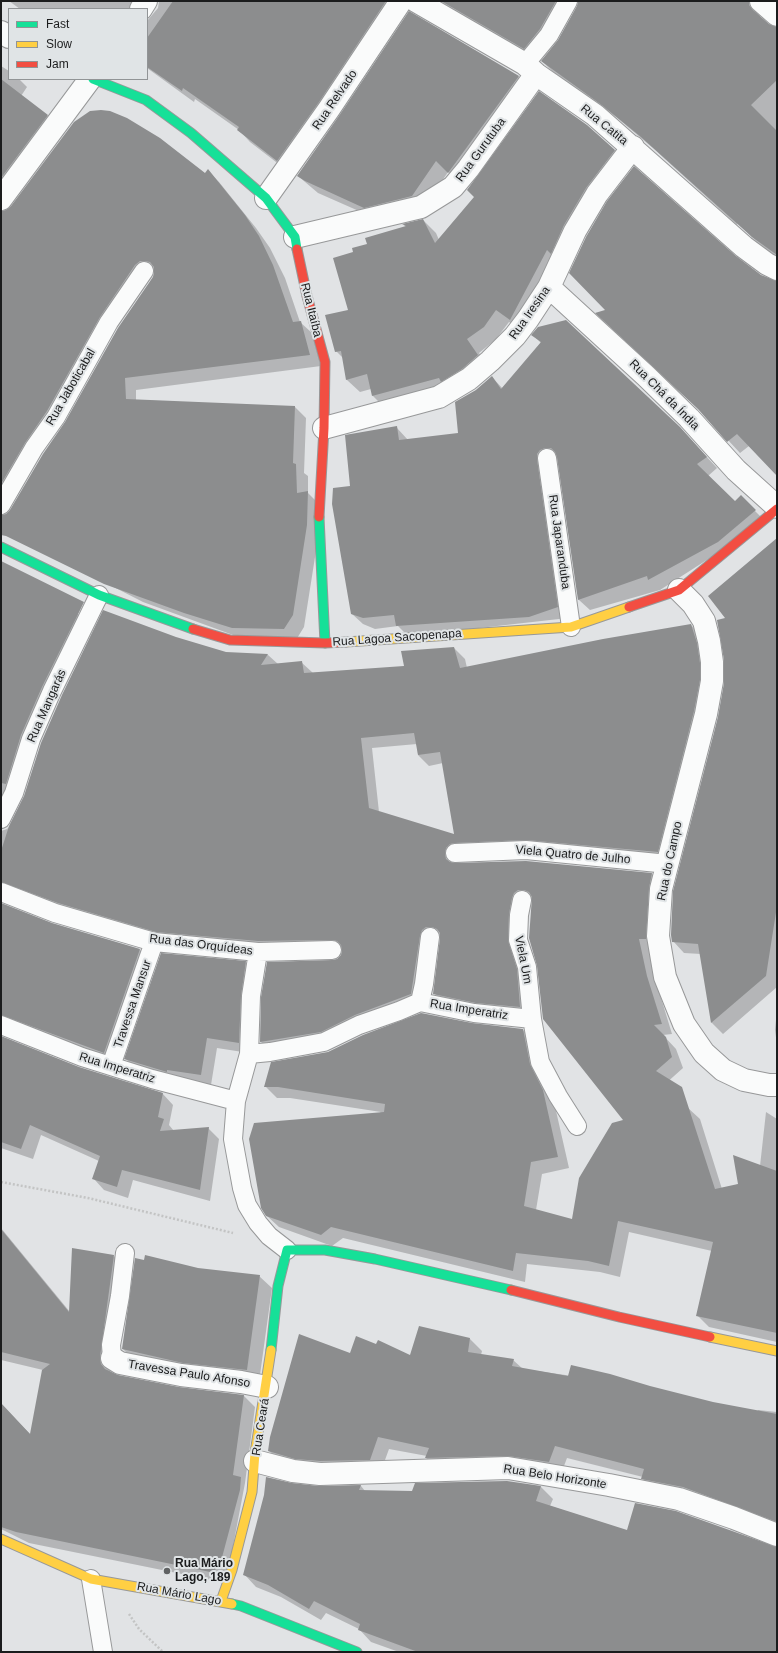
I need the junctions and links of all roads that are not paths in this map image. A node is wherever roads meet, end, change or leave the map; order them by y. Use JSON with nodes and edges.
{"nodes":[{"id":1,"x":401,"y":1,"type":"edge"},
{"id":2,"x":416,"y":1,"type":"edge"},
{"id":3,"x":568,"y":1,"type":"edge"},
{"id":4,"x":761,"y":1,"type":"edge"},
{"id":5,"x":777,"y":15,"type":"edge"},
{"id":6,"x":530,"y":69,"type":"junction"},
{"id":7,"x":89,"y":80,"type":"edge"},
{"id":8,"x":96,"y":80,"type":"edge"},
{"id":9,"x":633,"y":147,"type":"junction"},
{"id":10,"x":266,"y":198,"type":"junction"},
{"id":11,"x":1,"y":199,"type":"edge"},
{"id":12,"x":295,"y":237,"type":"junction"},
{"id":13,"x":777,"y":269,"type":"edge"},
{"id":14,"x":144,"y":270,"type":"dead end"},
{"id":15,"x":549,"y":286,"type":"junction"},
{"id":16,"x":324,"y":428,"type":"junction"},
{"id":17,"x":547,"y":458,"type":"dead end"},
{"id":18,"x":1,"y":505,"type":"edge"},
{"id":19,"x":777,"y":508,"type":"edge"},
{"id":20,"x":1,"y":548,"type":"edge"},
{"id":21,"x":679,"y":590,"type":"junction"},
{"id":22,"x":99,"y":595,"type":"junction"},
{"id":23,"x":571,"y":627,"type":"junction"},
{"id":24,"x":324,"y":643,"type":"junction"},
{"id":25,"x":1,"y":820,"type":"edge"},
{"id":26,"x":455,"y":853,"type":"dead end"},
{"id":27,"x":668,"y":864,"type":"junction"},
{"id":28,"x":1,"y":892,"type":"edge"},
{"id":29,"x":522,"y":900,"type":"dead end"},
{"id":30,"x":430,"y":937,"type":"dead end"},
{"id":31,"x":154,"y":942,"type":"junction"},
{"id":32,"x":332,"y":950,"type":"dead end"},
{"id":33,"x":258,"y":952,"type":"junction"},
{"id":34,"x":420,"y":1002,"type":"junction"},
{"id":35,"x":532,"y":1019,"type":"junction"},
{"id":36,"x":1,"y":1025,"type":"edge"},
{"id":37,"x":249,"y":1054,"type":"junction"},
{"id":38,"x":111,"y":1066,"type":"junction"},
{"id":39,"x":777,"y":1085,"type":"edge"},
{"id":40,"x":236,"y":1101,"type":"junction"},
{"id":41,"x":578,"y":1126,"type":"dead end"},
{"id":42,"x":287,"y":1250,"type":"junction"},
{"id":43,"x":125,"y":1253,"type":"dead end"},
{"id":44,"x":777,"y":1351,"type":"edge"},
{"id":45,"x":112,"y":1358,"type":"joint"},
{"id":46,"x":268,"y":1387,"type":"junction"},
{"id":47,"x":255,"y":1461,"type":"junction"},
{"id":48,"x":777,"y":1535,"type":"edge"},
{"id":49,"x":1,"y":1539,"type":"edge"},
{"id":50,"x":91,"y":1579,"type":"junction"},
{"id":51,"x":221,"y":1601,"type":"junction"},
{"id":52,"x":104,"y":1652,"type":"edge"},
{"id":53,"x":358,"y":1652,"type":"edge"}],
"edges":[{"from":1,"to":10,"type":"street","name":"Rua Relvado"},
{"from":2,"to":6,"type":"street","name":"Rua Catita"},
{"from":3,"to":6,"type":"lane","name":"Rua Gurutuba"},
{"from":4,"to":5,"type":"street"},
{"from":6,"to":9,"type":"street","name":"Rua Catita"},
{"from":6,"to":12,"type":"street","name":"Rua Gurutuba"},
{"from":7,"to":11,"type":"street"},
{"from":8,"to":10,"type":"street","name":"Rua Itaíba"},
{"from":9,"to":13,"type":"street","name":"Rua Catita"},
{"from":9,"to":15,"type":"street","name":"Rua Iresina"},
{"from":10,"to":12,"type":"street","name":"Rua Itaíba"},
{"from":12,"to":16,"type":"street","name":"Rua Itaíba"},
{"from":14,"to":18,"type":"lane","name":"Rua Jaboticabal"},
{"from":15,"to":16,"type":"street","name":"Rua Iresina"},
{"from":15,"to":19,"type":"street","name":"Rua Chá da Índia"},
{"from":16,"to":24,"type":"street","name":"Rua Itaíba"},
{"from":17,"to":23,"type":"lane","name":"Rua Japaranduba"},
{"from":19,"to":21,"type":"street","name":"Rua Lagoa Sacopenapa"},
{"from":20,"to":22,"type":"street","name":"Rua Lagoa Sacopenapa"},
{"from":21,"to":23,"type":"street","name":"Rua Lagoa Sacopenapa"},
{"from":21,"to":27,"type":"street","name":"Rua do Campo"},
{"from":22,"to":24,"type":"street","name":"Rua Lagoa Sacopenapa"},
{"from":22,"to":25,"type":"lane","name":"Rua Mangarás"},
{"from":23,"to":24,"type":"street","name":"Rua Lagoa Sacopenapa"},
{"from":26,"to":27,"type":"lane","name":"Viela Quatro de Julho"},
{"from":27,"to":39,"type":"street","name":"Rua do Campo"},
{"from":28,"to":31,"type":"lane","name":"Rua das Orquídeas"},
{"from":29,"to":35,"type":"lane","name":"Viela Um"},
{"from":30,"to":34,"type":"lane"},
{"from":31,"to":33,"type":"lane","name":"Rua das Orquídeas"},
{"from":31,"to":38,"type":"lane","name":"Travessa Mansur"},
{"from":32,"to":33,"type":"lane"},
{"from":33,"to":37,"type":"lane","name":"Rua das Orquídeas"},
{"from":34,"to":35,"type":"lane","name":"Rua Imperatriz"},
{"from":34,"to":37,"type":"lane","name":"Rua Imperatriz"},
{"from":35,"to":41,"type":"lane"},
{"from":36,"to":38,"type":"lane","name":"Rua Imperatriz"},
{"from":37,"to":40,"type":"lane","name":"Rua das Orquídeas"},
{"from":38,"to":40,"type":"lane","name":"Rua Imperatriz"},
{"from":40,"to":42,"type":"lane","name":"Rua das Orquídeas"},
{"from":42,"to":44,"type":"street"},
{"from":42,"to":46,"type":"street","name":"Rua Ceará"},
{"from":43,"to":45,"type":"lane"},
{"from":45,"to":46,"type":"street","name":"Travessa Paulo Afonso"},
{"from":46,"to":47,"type":"street","name":"Rua Ceará"},
{"from":47,"to":48,"type":"street","name":"Rua Belo Horizonte"},
{"from":47,"to":51,"type":"street","name":"Rua Ceará"},
{"from":49,"to":50,"type":"street","name":"Rua Mário Lago"},
{"from":50,"to":51,"type":"street","name":"Rua Mário Lago"},
{"from":50,"to":52,"type":"lane"},
{"from":51,"to":53,"type":"street","name":"Rua Mário Lago"}]}
